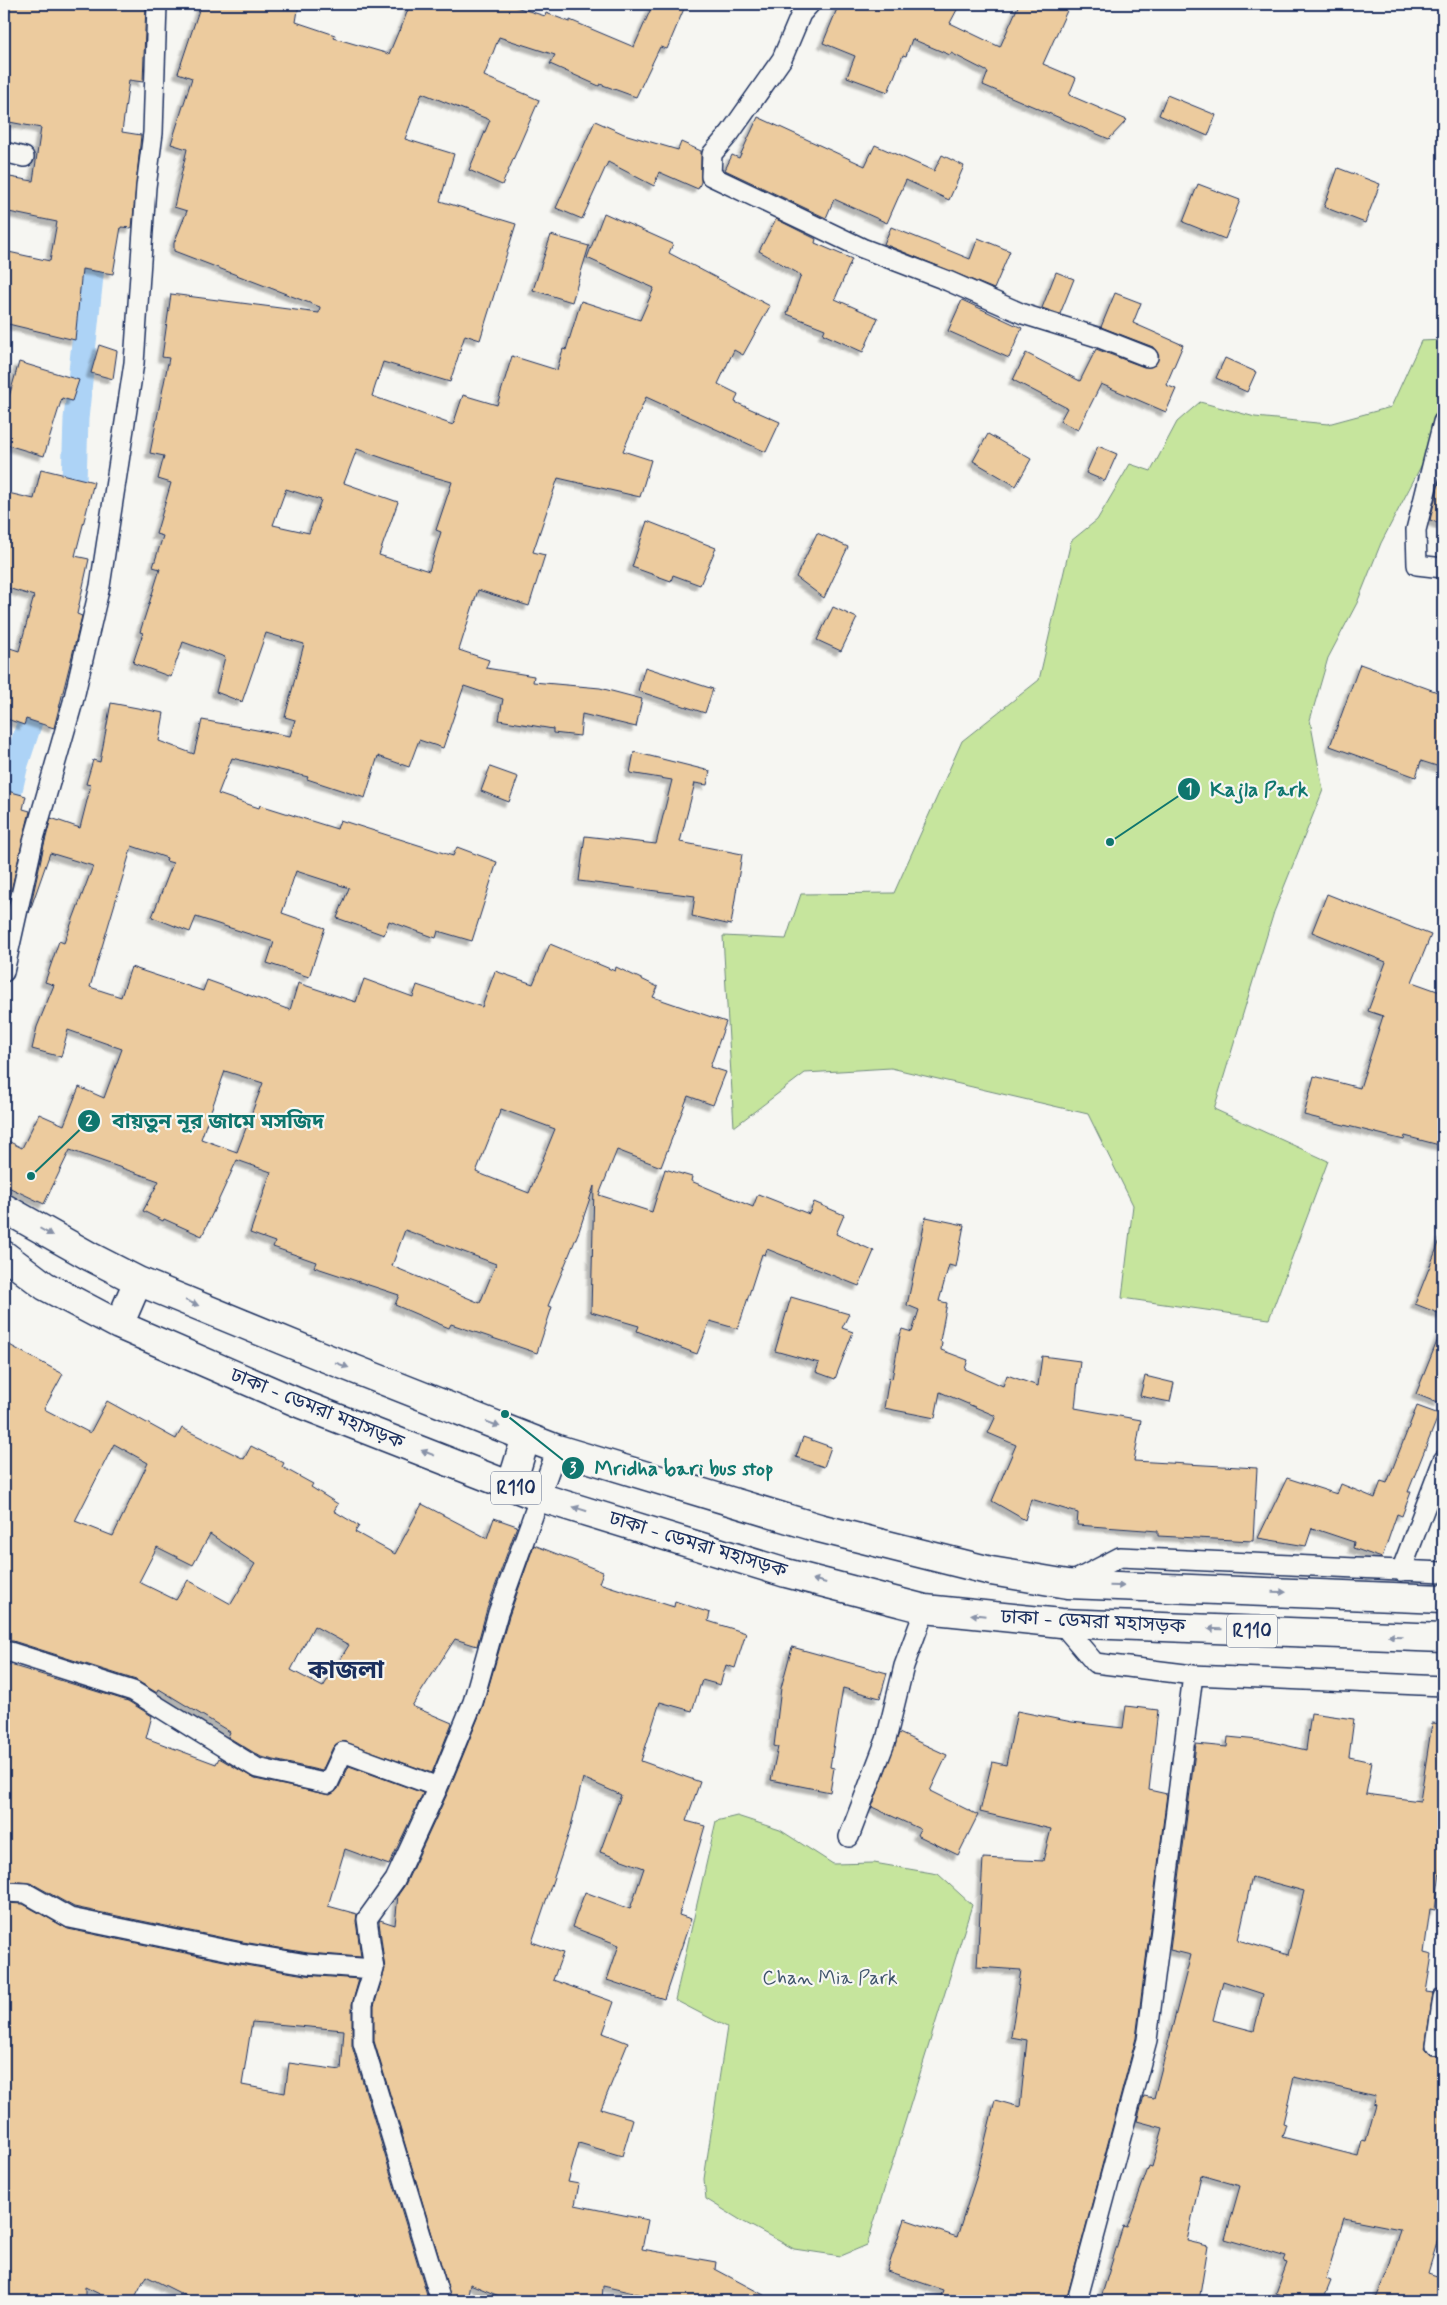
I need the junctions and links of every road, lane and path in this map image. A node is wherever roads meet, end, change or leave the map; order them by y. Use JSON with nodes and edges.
{"nodes":[{"id":1,"x":158,"y":4,"type":"edge"},
{"id":2,"x":810,"y":4,"type":"edge"},
{"id":3,"x":4,"y":152,"type":"edge"},
{"id":4,"x":24,"y":157,"type":"dead end"},
{"id":5,"x":1148,"y":357,"type":"dead end"},
{"id":6,"x":1443,"y":422,"type":"edge"},
{"id":7,"x":1443,"y":568,"type":"edge"},
{"id":8,"x":4,"y":972,"type":"edge"},
{"id":9,"x":4,"y":1208,"type":"edge"},
{"id":10,"x":4,"y":1255,"type":"edge"},
{"id":11,"x":138,"y":1281,"type":"junction"},
{"id":12,"x":119,"y":1325,"type":"junction"},
{"id":13,"x":526,"y":1437,"type":"junction"},
{"id":14,"x":557,"y":1449,"type":"junction"},
{"id":15,"x":1443,"y":1460,"type":"edge"},
{"id":16,"x":511,"y":1486,"type":"junction"},
{"id":17,"x":539,"y":1497,"type":"junction"},
{"id":18,"x":1401,"y":1571,"type":"junction"},
{"id":19,"x":1443,"y":1572,"type":"edge"},
{"id":20,"x":1068,"y":1584,"type":"junction"},
{"id":21,"x":1443,"y":1599,"type":"edge"},
{"id":22,"x":925,"y":1610,"type":"junction"},
{"id":23,"x":1061,"y":1624,"type":"junction"},
{"id":24,"x":1443,"y":1638,"type":"edge"},
{"id":25,"x":4,"y":1652,"type":"edge"},
{"id":26,"x":1193,"y":1675,"type":"junction"},
{"id":27,"x":1443,"y":1686,"type":"edge"},
{"id":28,"x":438,"y":1787,"type":"junction"},
{"id":29,"x":849,"y":1837,"type":"dead end"},
{"id":30,"x":4,"y":1892,"type":"edge"},
{"id":31,"x":374,"y":1969,"type":"junction"},
{"id":32,"x":1443,"y":1997,"type":"edge"},
{"id":33,"x":1436,"y":2045,"type":"dead end"},
{"id":34,"x":441,"y":2301,"type":"edge"},
{"id":35,"x":1077,"y":2301,"type":"edge"}],
"edges":[{"from":1,"to":8,"type":"street"},
{"from":2,"to":5,"type":"street"},
{"from":3,"to":4,"type":"street"},
{"from":6,"to":7,"type":"street"},
{"from":9,"to":11,"type":"main road","name":"ঢাকা - ডেমরা মহাসড়ক","number":"R110","one_way":true},
{"from":10,"to":12,"type":"main road","name":"ঢাকা - ডেমরা মহাসড়ক","number":"R110"},
{"from":11,"to":12,"type":"main road"},
{"from":11,"to":13,"type":"main road","name":"ঢাকা - ডেমরা মহাসড়ক","number":"R110","one_way":true},
{"from":16,"to":12,"type":"main road","name":"ঢাকা - ডেমরা মহাসড়ক","number":"R110","one_way":true},
{"from":13,"to":14,"type":"main road","name":"ঢাকা - ডেমরা মহাসড়ক","number":"R110"},
{"from":13,"to":16,"type":"main road"},
{"from":14,"to":17,"type":"street"},
{"from":14,"to":20,"type":"main road","name":"ঢাকা - ডেমরা মহাসড়ক","number":"R110"},
{"from":15,"to":18,"type":"street"},
{"from":16,"to":17,"type":"main road","name":"ঢাকা - ডেমরা মহাসড়ক","number":"R110"},
{"from":22,"to":17,"type":"main road","name":"ঢাকা - ডেমরা মহাসড়ক","number":"R110","one_way":true},
{"from":17,"to":28,"type":"street"},
{"from":18,"to":19,"type":"street"},
{"from":18,"to":20,"type":"street"},
{"from":20,"to":21,"type":"main road","name":"ঢাকা - ডেমরা মহাসড়ক","number":"R110","one_way":true},
{"from":23,"to":22,"type":"main road","name":"ঢাকা - ডেমরা মহাসড়ক","number":"R110","one_way":true},
{"from":22,"to":29,"type":"street"},
{"from":24,"to":23,"type":"main road","name":"ঢাকা - ডেমরা মহাসড়ক","number":"R110","one_way":true},
{"from":23,"to":26,"type":"street"},
{"from":25,"to":28,"type":"street"},
{"from":26,"to":27,"type":"street"},
{"from":26,"to":35,"type":"street"},
{"from":28,"to":31,"type":"street"},
{"from":30,"to":31,"type":"street"},
{"from":31,"to":34,"type":"street"},
{"from":32,"to":33,"type":"street"}]}
